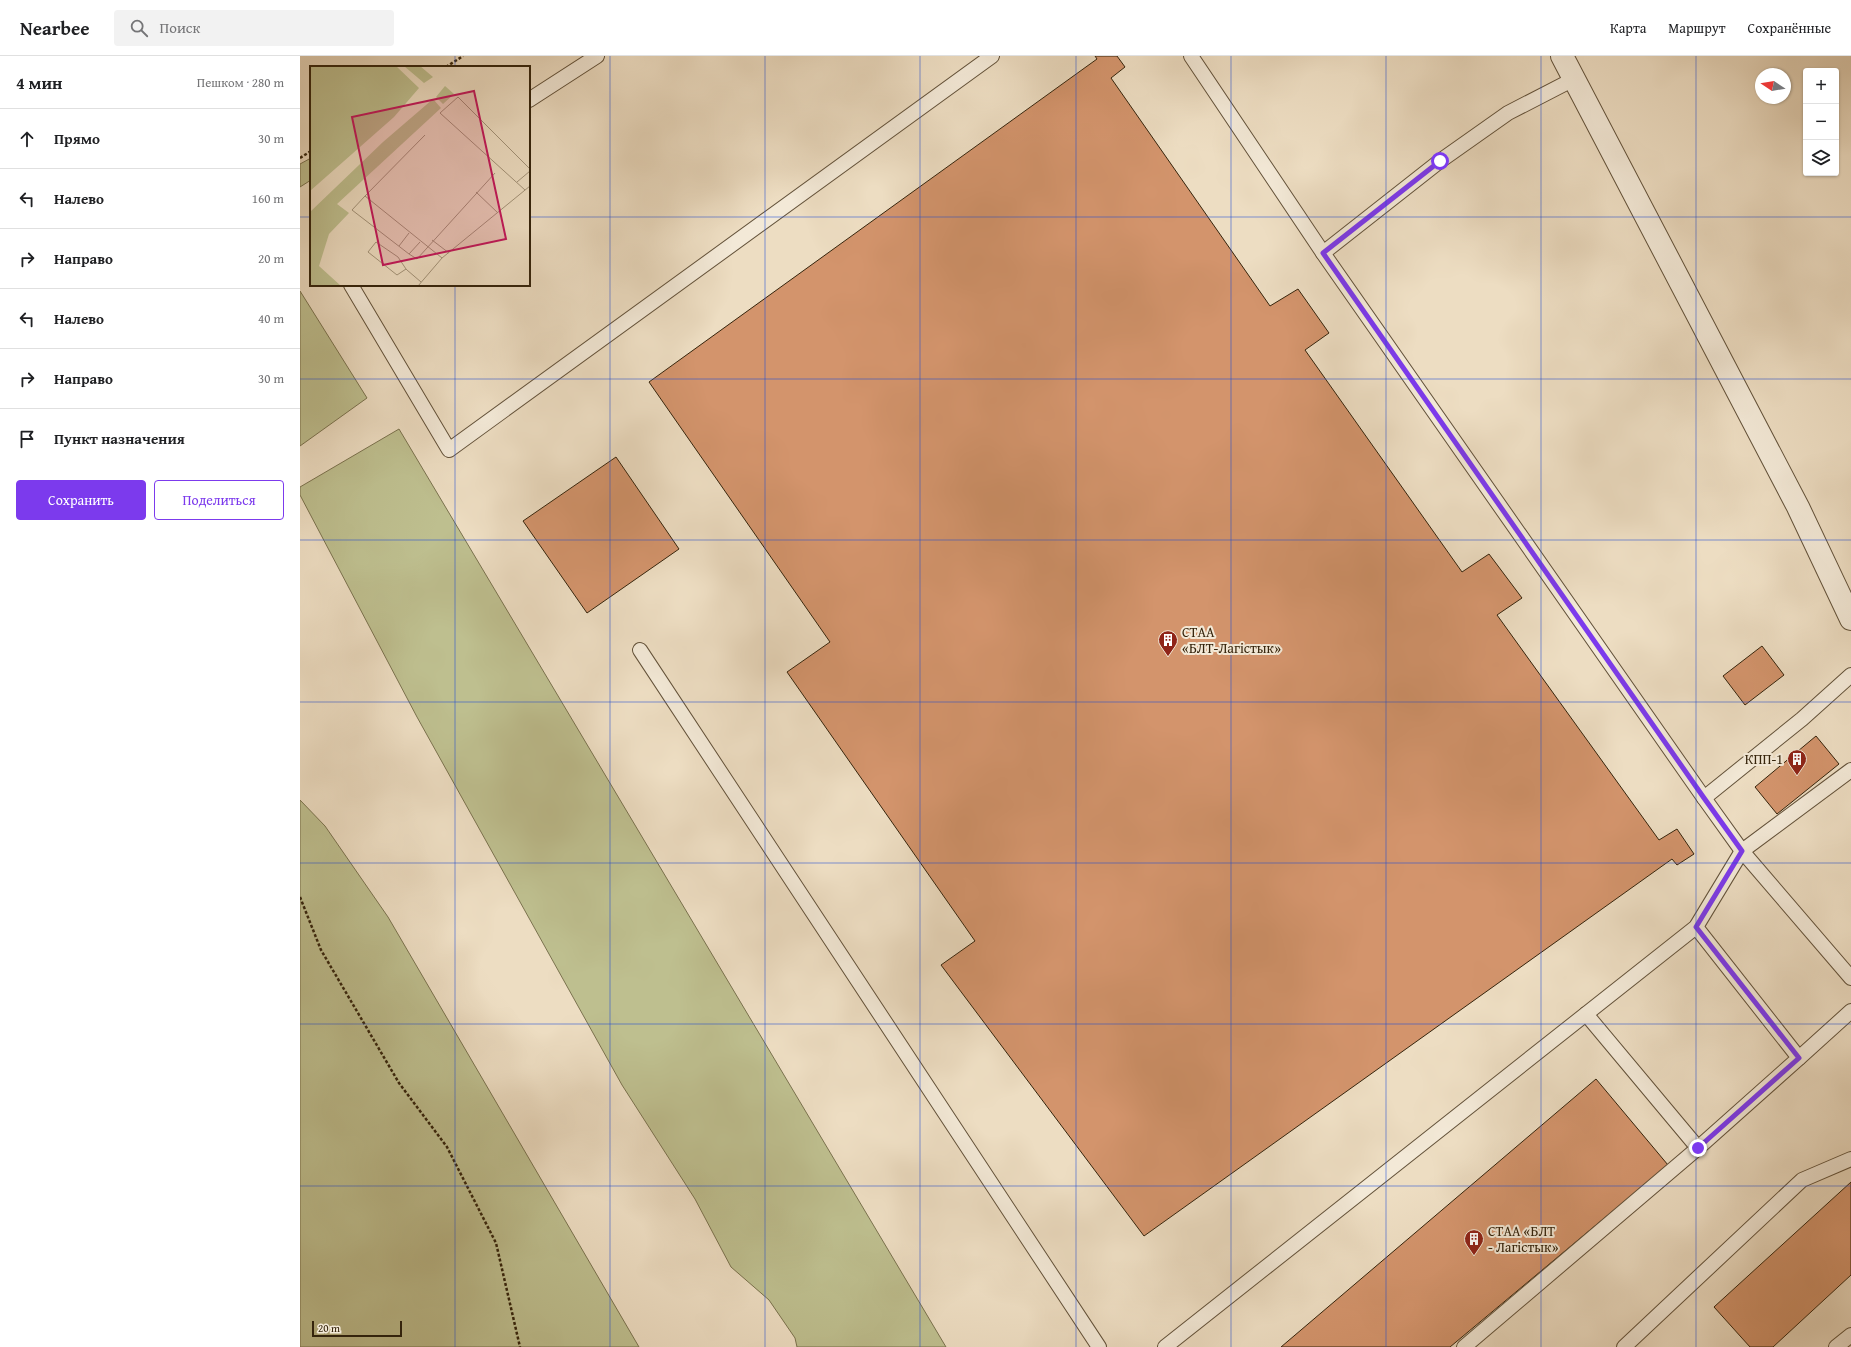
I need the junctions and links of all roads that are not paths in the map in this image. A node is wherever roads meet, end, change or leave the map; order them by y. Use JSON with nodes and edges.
{"nodes":[{"id":1,"x":597,"y":56,"type":"edge"},
{"id":2,"x":992,"y":56,"type":"edge"},
{"id":3,"x":1191,"y":56,"type":"edge"},
{"id":4,"x":1562,"y":56,"type":"edge"},
{"id":5,"x":1574,"y":79,"type":"junction"},
{"id":6,"x":530,"y":99,"type":"edge"},
{"id":7,"x":1323,"y":253,"type":"junction"},
{"id":8,"x":352,"y":286,"type":"edge"},
{"id":9,"x":1851,"y":619,"type":"edge"},
{"id":10,"x":640,"y":650,"type":"dead end"},
{"id":11,"x":1851,"y":675,"type":"edge"},
{"id":12,"x":1851,"y":770,"type":"edge"},
{"id":13,"x":1704,"y":798,"type":"junction"},
{"id":14,"x":1742,"y":851,"type":"junction"},
{"id":15,"x":1696,"y":927,"type":"junction"},
{"id":16,"x":1851,"y":978,"type":"edge"},
{"id":17,"x":1851,"y":1011,"type":"edge"},
{"id":18,"x":1586,"y":1014,"type":"junction"},
{"id":19,"x":1799,"y":1058,"type":"junction"},
{"id":20,"x":1698,"y":1148,"type":"junction"},
{"id":21,"x":1851,"y":1159,"type":"edge"},
{"id":22,"x":1851,"y":1335,"type":"edge"},
{"id":23,"x":1099,"y":1347,"type":"edge"},
{"id":24,"x":1165,"y":1347,"type":"edge"},
{"id":25,"x":1464,"y":1347,"type":"edge"},
{"id":26,"x":1624,"y":1347,"type":"edge"},
{"id":27,"x":1836,"y":1347,"type":"edge"}],
"edges":[{"from":1,"to":6,"type":"lane"},
{"from":2,"to":8,"type":"lane"},
{"from":3,"to":7,"type":"lane"},
{"from":4,"to":5,"type":"street"},
{"from":5,"to":7,"type":"lane"},
{"from":5,"to":9,"type":"street"},
{"from":7,"to":13,"type":"lane"},
{"from":10,"to":23,"type":"lane"},
{"from":11,"to":13,"type":"lane"},
{"from":12,"to":14,"type":"lane"},
{"from":13,"to":14,"type":"lane"},
{"from":14,"to":15,"type":"lane"},
{"from":14,"to":16,"type":"lane"},
{"from":15,"to":18,"type":"lane"},
{"from":15,"to":19,"type":"lane"},
{"from":17,"to":19,"type":"lane"},
{"from":18,"to":20,"type":"lane"},
{"from":18,"to":24,"type":"lane"},
{"from":19,"to":20,"type":"lane"},
{"from":20,"to":25,"type":"lane"},
{"from":21,"to":26,"type":"lane"},
{"from":22,"to":27,"type":"lane"}]}
